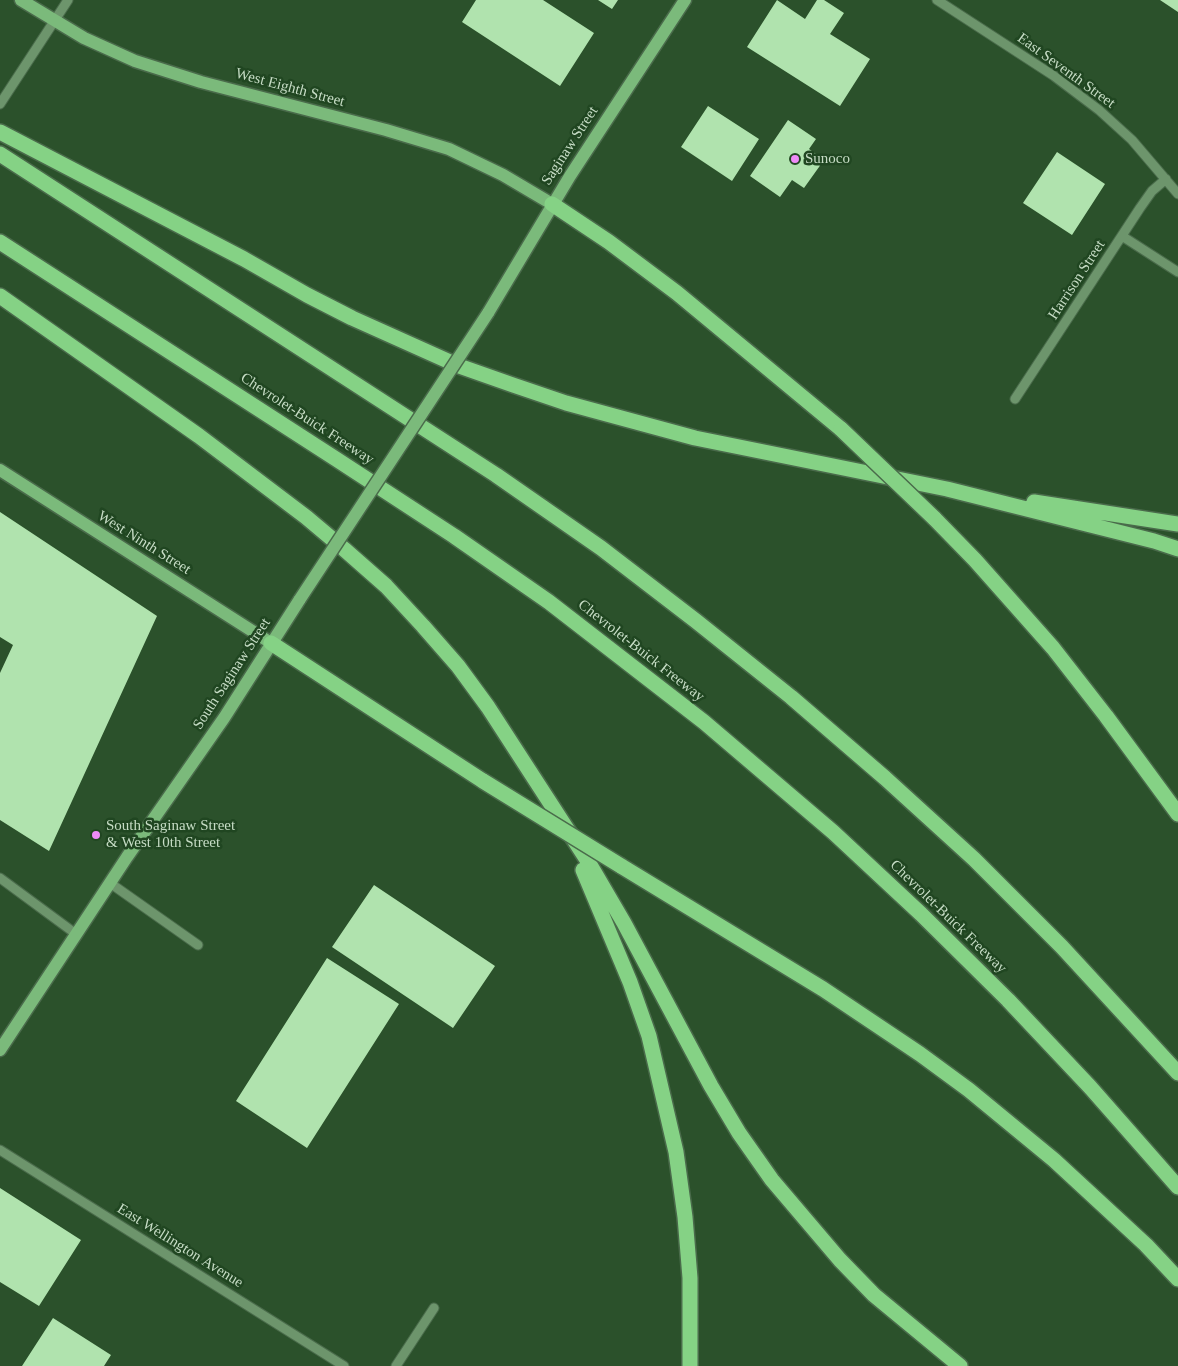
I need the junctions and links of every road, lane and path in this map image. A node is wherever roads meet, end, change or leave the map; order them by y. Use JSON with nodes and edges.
{"nodes":[{"id":1,"x":21,"y":0,"type":"edge"},
{"id":2,"x":68,"y":0,"type":"edge"},
{"id":3,"x":685,"y":0,"type":"edge"},
{"id":4,"x":936,"y":0,"type":"edge"},
{"id":5,"x":54,"y":21,"type":"junction"},
{"id":6,"x":0,"y":104,"type":"edge"},
{"id":7,"x":0,"y":132,"type":"edge"},
{"id":8,"x":0,"y":154,"type":"edge"},
{"id":9,"x":1166,"y":179,"type":"junction"},
{"id":10,"x":1178,"y":194,"type":"edge"},
{"id":11,"x":552,"y":204,"type":"junction"},
{"id":12,"x":1122,"y":236,"type":"junction"},
{"id":13,"x":0,"y":242,"type":"edge"},
{"id":14,"x":1178,"y":272,"type":"edge"},
{"id":15,"x":0,"y":296,"type":"edge"},
{"id":16,"x":488,"y":313,"type":"joint"},
{"id":17,"x":1015,"y":399,"type":"dead end"},
{"id":18,"x":0,"y":470,"type":"edge"},
{"id":19,"x":947,"y":489,"type":"junction"},
{"id":20,"x":1178,"y":524,"type":"edge"},
{"id":21,"x":1178,"y":550,"type":"edge"},
{"id":22,"x":271,"y":643,"type":"junction"},
{"id":23,"x":553,"y":808,"type":"junction"},
{"id":24,"x":1178,"y":814,"type":"edge"},
{"id":25,"x":0,"y":878,"type":"edge"},
{"id":26,"x":110,"y":883,"type":"junction"},
{"id":27,"x":76,"y":934,"type":"junction"},
{"id":28,"x":198,"y":945,"type":"dead end"},
{"id":29,"x":0,"y":1050,"type":"edge"},
{"id":30,"x":1178,"y":1073,"type":"edge"},
{"id":31,"x":0,"y":1150,"type":"edge"},
{"id":32,"x":1178,"y":1187,"type":"edge"},
{"id":33,"x":1178,"y":1278,"type":"edge"},
{"id":34,"x":434,"y":1308,"type":"dead end"},
{"id":35,"x":344,"y":1366,"type":"edge"},
{"id":36,"x":396,"y":1366,"type":"edge"},
{"id":37,"x":690,"y":1366,"type":"edge"},
{"id":38,"x":960,"y":1366,"type":"edge"}],
"edges":[{"from":1,"to":5,"type":"main road","name":"West Eighth Street"},
{"from":2,"to":5,"type":"street"},
{"from":3,"to":11,"type":"main road","name":"Saginaw Street"},
{"from":4,"to":9,"type":"street","name":"East Seventh Street"},
{"from":5,"to":6,"type":"street"},
{"from":5,"to":11,"type":"main road","name":"West Eighth Street"},
{"from":7,"to":19,"type":"highway"},
{"from":8,"to":30,"type":"highway"},
{"from":9,"to":10,"type":"street","name":"East Seventh Street"},
{"from":9,"to":12,"type":"street","name":"Harrison Street"},
{"from":11,"to":16,"type":"main road","name":"Saginaw Street"},
{"from":11,"to":24,"type":"highway","bridge":true},
{"from":12,"to":14,"type":"street"},
{"from":12,"to":17,"type":"street","name":"Harrison Street"},
{"from":13,"to":32,"type":"highway","name":"Chevrolet-Buick Freeway"},
{"from":15,"to":23,"type":"highway"},
{"from":16,"to":22,"type":"main road","name":"South Saginaw Street","bridge":true},
{"from":18,"to":22,"type":"main road","name":"West Ninth Street"},
{"from":19,"to":20,"type":"highway"},
{"from":19,"to":21,"type":"highway"},
{"from":22,"to":26,"type":"main road","name":"South Saginaw Street"},
{"from":22,"to":33,"type":"highway","bridge":true},
{"from":23,"to":37,"type":"highway"},
{"from":23,"to":38,"type":"highway"},
{"from":25,"to":27,"type":"street"},
{"from":26,"to":27,"type":"main road","name":"South Saginaw Street"},
{"from":26,"to":28,"type":"street"},
{"from":27,"to":29,"type":"main road","name":"South Saginaw Street"},
{"from":31,"to":35,"type":"street","name":"East Wellington Avenue"},
{"from":34,"to":36,"type":"street"}]}
